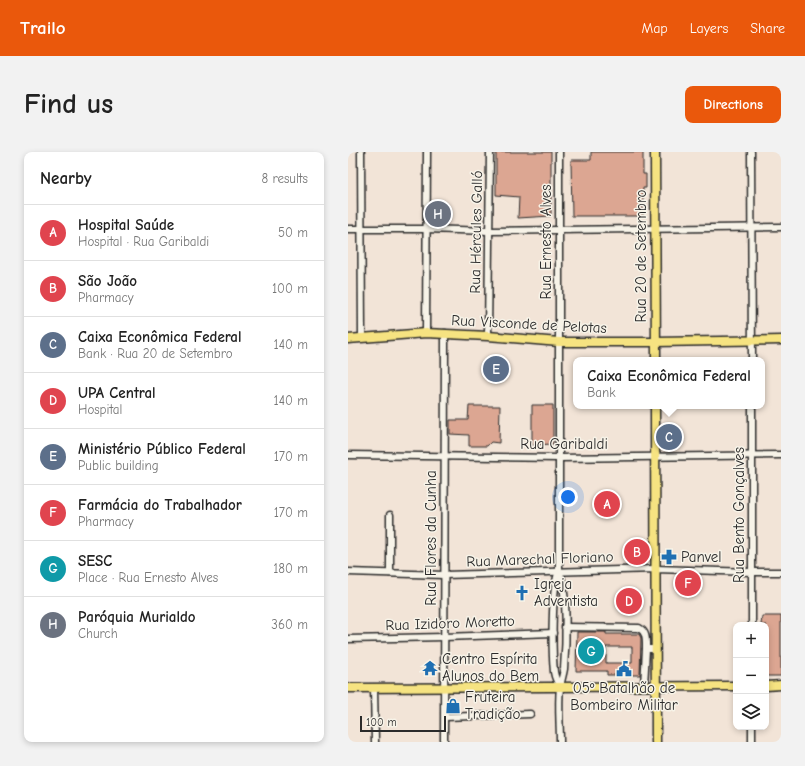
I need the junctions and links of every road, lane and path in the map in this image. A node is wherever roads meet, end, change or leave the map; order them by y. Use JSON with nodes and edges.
{"nodes":[{"id":1,"x":361,"y":152,"type":"edge"},
{"id":2,"x":427,"y":152,"type":"edge"},
{"id":3,"x":490,"y":152,"type":"edge"},
{"id":4,"x":559,"y":152,"type":"edge"},
{"id":5,"x":655,"y":152,"type":"edge"},
{"id":6,"x":751,"y":152,"type":"edge"},
{"id":7,"x":781,"y":227,"type":"edge"},
{"id":8,"x":655,"y":228,"type":"junction"},
{"id":9,"x":751,"y":228,"type":"junction"},
{"id":10,"x":348,"y":229,"type":"edge"},
{"id":11,"x":361,"y":229,"type":"junction"},
{"id":12,"x":426,"y":229,"type":"junction"},
{"id":13,"x":559,"y":229,"type":"junction"},
{"id":14,"x":490,"y":231,"type":"junction"},
{"id":15,"x":426,"y":333,"type":"junction"},
{"id":16,"x":445,"y":334,"type":"junction"},
{"id":17,"x":488,"y":336,"type":"junction"},
{"id":18,"x":362,"y":337,"type":"junction"},
{"id":19,"x":348,"y":339,"type":"edge"},
{"id":20,"x":752,"y":340,"type":"junction"},
{"id":21,"x":781,"y":340,"type":"edge"},
{"id":22,"x":559,"y":342,"type":"junction"},
{"id":23,"x":656,"y":342,"type":"junction"},
{"id":24,"x":656,"y":357,"type":"edge"},
{"id":25,"x":752,"y":357,"type":"edge"},
{"id":26,"x":656,"y":409,"type":"edge"},
{"id":27,"x":752,"y":409,"type":"edge"},
{"id":28,"x":348,"y":455,"type":"edge"},
{"id":29,"x":752,"y":455,"type":"junction"},
{"id":30,"x":781,"y":455,"type":"edge"},
{"id":31,"x":655,"y":456,"type":"junction"},
{"id":32,"x":444,"y":457,"type":"junction"},
{"id":33,"x":559,"y":458,"type":"junction"},
{"id":34,"x":390,"y":515,"type":"dead end"},
{"id":35,"x":656,"y":569,"type":"junction"},
{"id":36,"x":559,"y":571,"type":"junction"},
{"id":37,"x":348,"y":572,"type":"edge"},
{"id":38,"x":752,"y":572,"type":"junction"},
{"id":39,"x":781,"y":572,"type":"edge"},
{"id":40,"x":390,"y":573,"type":"junction"},
{"id":41,"x":444,"y":575,"type":"junction"},
{"id":42,"x":752,"y":622,"type":"edge"},
{"id":43,"x":565,"y":627,"type":"junction"},
{"id":44,"x":553,"y":633,"type":"junction"},
{"id":45,"x":444,"y":637,"type":"junction"},
{"id":46,"x":348,"y":638,"type":"edge"},
{"id":47,"x":646,"y":648,"type":"junction"},
{"id":48,"x":655,"y":650,"type":"junction"},
{"id":49,"x":560,"y":686,"type":"junction"},
{"id":50,"x":644,"y":686,"type":"junction"},
{"id":51,"x":656,"y":686,"type":"junction"},
{"id":52,"x":733,"y":686,"type":"edge"},
{"id":53,"x":769,"y":686,"type":"edge"},
{"id":54,"x":781,"y":686,"type":"edge"},
{"id":55,"x":445,"y":687,"type":"junction"},
{"id":56,"x":348,"y":688,"type":"edge"},
{"id":57,"x":374,"y":688,"type":"junction"},
{"id":58,"x":530,"y":714,"type":"dead end"},
{"id":59,"x":445,"y":717,"type":"junction"},
{"id":60,"x":752,"y":730,"type":"edge"},
{"id":61,"x":375,"y":742,"type":"edge"},
{"id":62,"x":444,"y":742,"type":"edge"},
{"id":63,"x":560,"y":742,"type":"edge"},
{"id":64,"x":656,"y":742,"type":"edge"},
{"id":65,"x":752,"y":742,"type":"edge"}],
"edges":[{"from":1,"to":11,"type":"street"},
{"from":2,"to":12,"type":"street"},
{"from":3,"to":14,"type":"street","name":"Rua Hércules Galló"},
{"from":4,"to":13,"type":"street","name":"Rua Ernesto Alves"},
{"from":5,"to":8,"type":"main road","name":"Rua 20 de Setembro"},
{"from":6,"to":9,"type":"street"},
{"from":7,"to":9,"type":"street"},
{"from":8,"to":9,"type":"street"},
{"from":8,"to":13,"type":"street"},
{"from":8,"to":23,"type":"main road","name":"Rua 20 de Setembro"},
{"from":9,"to":20,"type":"street"},
{"from":10,"to":11,"type":"street"},
{"from":11,"to":12,"type":"street"},
{"from":11,"to":18,"type":"street"},
{"from":12,"to":14,"type":"street"},
{"from":12,"to":15,"type":"street"},
{"from":13,"to":14,"type":"street"},
{"from":13,"to":22,"type":"street","name":"Rua Ernesto Alves"},
{"from":14,"to":17,"type":"street","name":"Rua Hércules Galló"},
{"from":15,"to":16,"type":"main road","name":"Rua Visconde de Pelotas"},
{"from":15,"to":18,"type":"main road","name":"Rua Visconde de Pelotas"},
{"from":16,"to":17,"type":"main road","name":"Rua Visconde de Pelotas"},
{"from":16,"to":32,"type":"street","name":"Rua Flores da Cunha"},
{"from":17,"to":22,"type":"main road","name":"Rua Visconde de Pelotas"},
{"from":18,"to":19,"type":"main road","name":"Rua Visconde de Pelotas"},
{"from":20,"to":21,"type":"main road","name":"Rua Visconde de Pelotas"},
{"from":20,"to":23,"type":"main road","name":"Rua Visconde de Pelotas"},
{"from":20,"to":25,"type":"street"},
{"from":22,"to":23,"type":"main road","name":"Rua Visconde de Pelotas"},
{"from":22,"to":33,"type":"street","name":"Rua Ernesto Alves"},
{"from":23,"to":24,"type":"main road","name":"Rua 20 de Setembro"},
{"from":26,"to":31,"type":"main road"},
{"from":27,"to":29,"type":"street","name":"Rua Bento Gonçalves"},
{"from":28,"to":32,"type":"street","name":"Rua Garibaldi"},
{"from":29,"to":30,"type":"street","name":"Rua Garibaldi"},
{"from":29,"to":31,"type":"street","name":"Rua Garibaldi"},
{"from":29,"to":38,"type":"street","name":"Rua Bento Gonçalves"},
{"from":31,"to":33,"type":"street","name":"Rua Garibaldi"},
{"from":31,"to":35,"type":"main road"},
{"from":32,"to":33,"type":"street","name":"Rua Garibaldi"},
{"from":32,"to":41,"type":"street","name":"Rua Flores da Cunha"},
{"from":33,"to":36,"type":"street","name":"Rua Ernesto Alves"},
{"from":34,"to":40,"type":"street"},
{"from":35,"to":36,"type":"street","name":"Rua Marechal Floriano"},
{"from":35,"to":38,"type":"street","name":"Rua Marechal Floriano"},
{"from":35,"to":48,"type":"main road"},
{"from":36,"to":41,"type":"street","name":"Rua Marechal Floriano"},
{"from":36,"to":43,"type":"street","name":"Rua Ernesto Alves"},
{"from":36,"to":44,"type":"street","name":"Rua Ernesto Alves"},
{"from":37,"to":40,"type":"street","name":"Rua Marechal Floriano"},
{"from":38,"to":39,"type":"street","name":"Rua Marechal Floriano"},
{"from":38,"to":42,"type":"street","name":"Rua Bento Gonçalves"},
{"from":40,"to":41,"type":"street","name":"Rua Marechal Floriano"},
{"from":41,"to":45,"type":"street","name":"Rua Flores da Cunha"},
{"from":43,"to":47,"type":"street"},
{"from":43,"to":49,"type":"street","name":"Rua Ernesto Alves"},
{"from":44,"to":45,"type":"street","name":"Rua Izidoro Moretto"},
{"from":44,"to":49,"type":"street","name":"Rua Ernesto Alves"},
{"from":45,"to":46,"type":"street","name":"Rua Izidoro Moretto"},
{"from":45,"to":55,"type":"street","name":"Rua Flores da Cunha"},
{"from":47,"to":48,"type":"street"},
{"from":47,"to":50,"type":"street"},
{"from":48,"to":51,"type":"main road"},
{"from":49,"to":50,"type":"main road"},
{"from":49,"to":55,"type":"main road"},
{"from":49,"to":63,"type":"street","name":"Rua Ernesto Alves"},
{"from":50,"to":51,"type":"main road"},
{"from":51,"to":52,"type":"main road"},
{"from":51,"to":64,"type":"main road"},
{"from":53,"to":54,"type":"main road"},
{"from":55,"to":57,"type":"main road"},
{"from":55,"to":59,"type":"street","name":"Rua Flores da Cunha"},
{"from":56,"to":57,"type":"main road"},
{"from":57,"to":61,"type":"street"},
{"from":58,"to":59,"type":"street"},
{"from":59,"to":62,"type":"street","name":"Rua Flores da Cunha"},
{"from":60,"to":65,"type":"street"}]}
